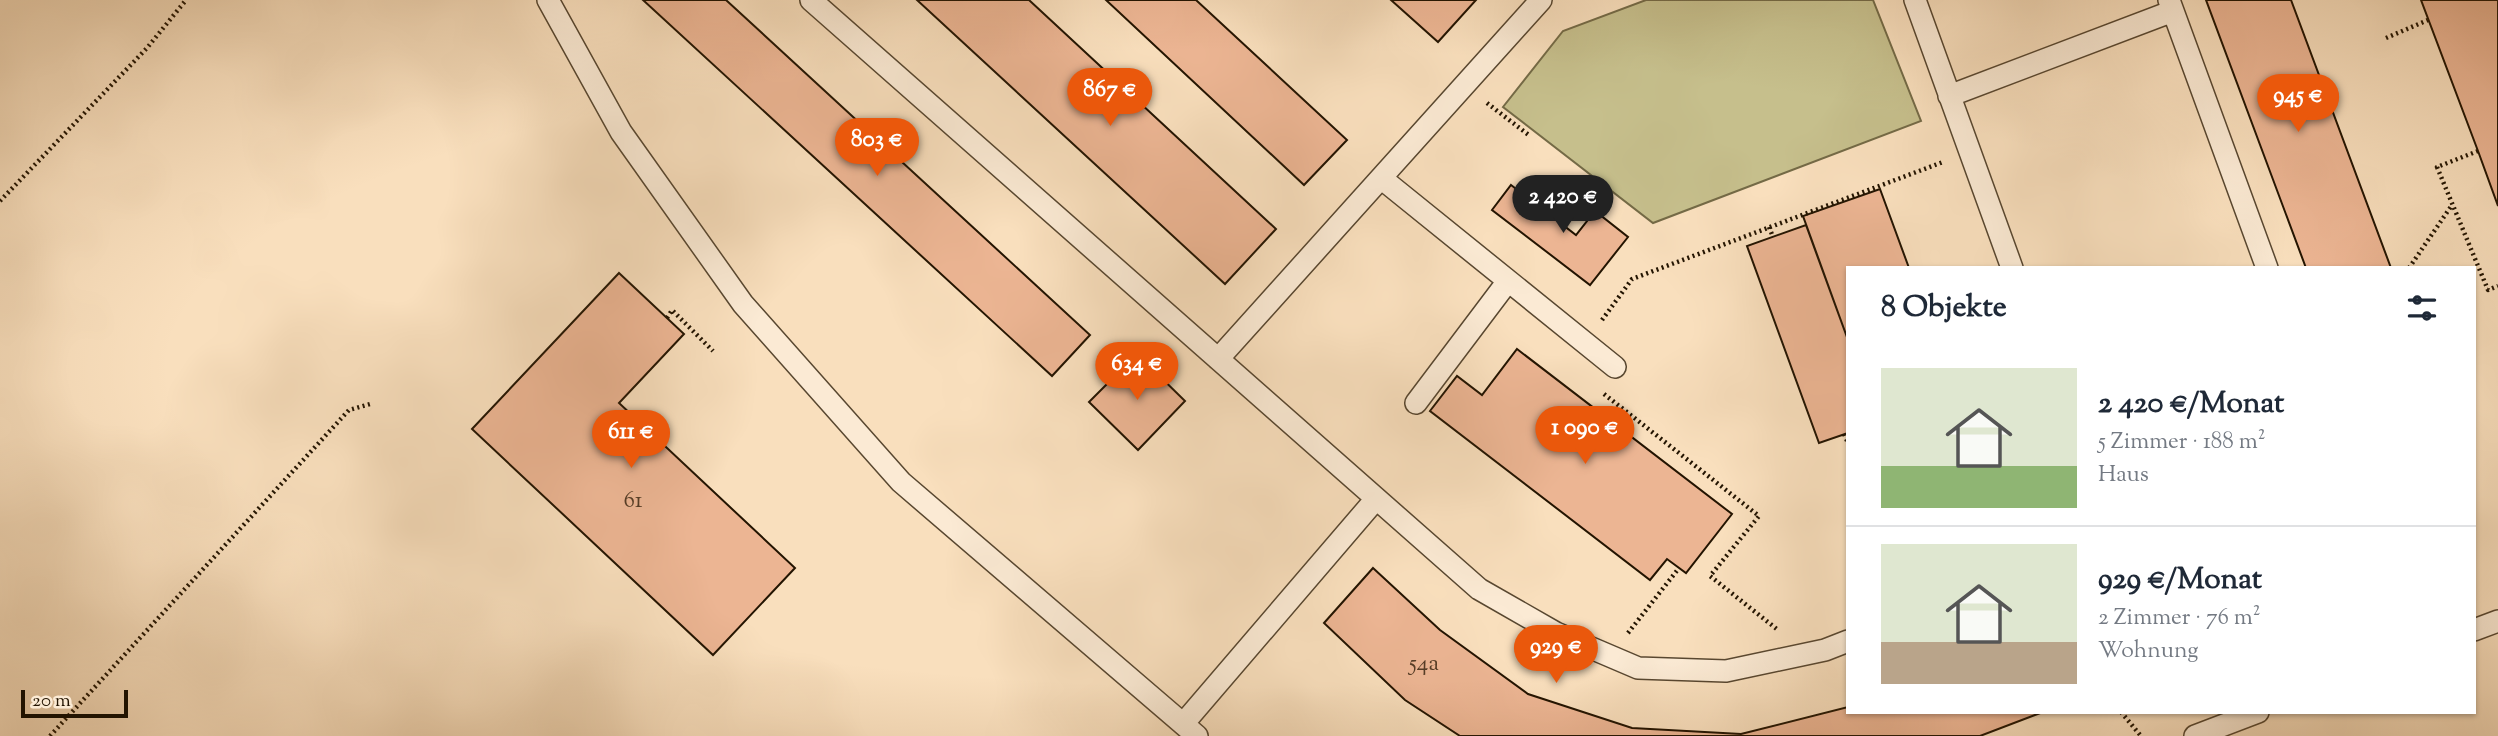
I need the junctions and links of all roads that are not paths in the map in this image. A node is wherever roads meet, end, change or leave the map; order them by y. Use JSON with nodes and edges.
{"nodes":[{"id":1,"x":548,"y":0,"type":"edge"},
{"id":2,"x":811,"y":0,"type":"edge"},
{"id":3,"x":1541,"y":0,"type":"edge"},
{"id":4,"x":1914,"y":0,"type":"edge"},
{"id":5,"x":2171,"y":6,"type":"edge"},
{"id":6,"x":1950,"y":96,"type":"junction"},
{"id":7,"x":1381,"y":178,"type":"junction"},
{"id":8,"x":2011,"y":266,"type":"edge"},
{"id":9,"x":2266,"y":266,"type":"edge"},
{"id":10,"x":1508,"y":281,"type":"junction"},
{"id":11,"x":1218,"y":359,"type":"junction"},
{"id":12,"x":1615,"y":368,"type":"road end"},
{"id":13,"x":1416,"y":403,"type":"dead end"},
{"id":14,"x":1375,"y":500,"type":"junction"},
{"id":15,"x":2498,"y":621,"type":"edge"},
{"id":16,"x":2476,"y":629,"type":"edge"},
{"id":17,"x":1846,"y":642,"type":"edge"},
{"id":18,"x":2253,"y":714,"type":"edge"},
{"id":19,"x":1190,"y":730,"type":"edge"},
{"id":20,"x":2195,"y":736,"type":"edge"}],
"edges":[{"from":1,"to":19,"type":"lane"},
{"from":2,"to":11,"type":"lane"},
{"from":3,"to":7,"type":"lane"},
{"from":4,"to":6,"type":"lane"},
{"from":5,"to":6,"type":"lane"},
{"from":5,"to":9,"type":"lane"},
{"from":6,"to":8,"type":"lane"},
{"from":7,"to":10,"type":"lane"},
{"from":7,"to":11,"type":"lane"},
{"from":10,"to":12,"type":"lane"},
{"from":10,"to":13,"type":"lane"},
{"from":11,"to":14,"type":"lane"},
{"from":14,"to":17,"type":"lane"},
{"from":14,"to":19,"type":"lane"},
{"from":15,"to":16,"type":"lane"},
{"from":18,"to":20,"type":"lane"}]}
